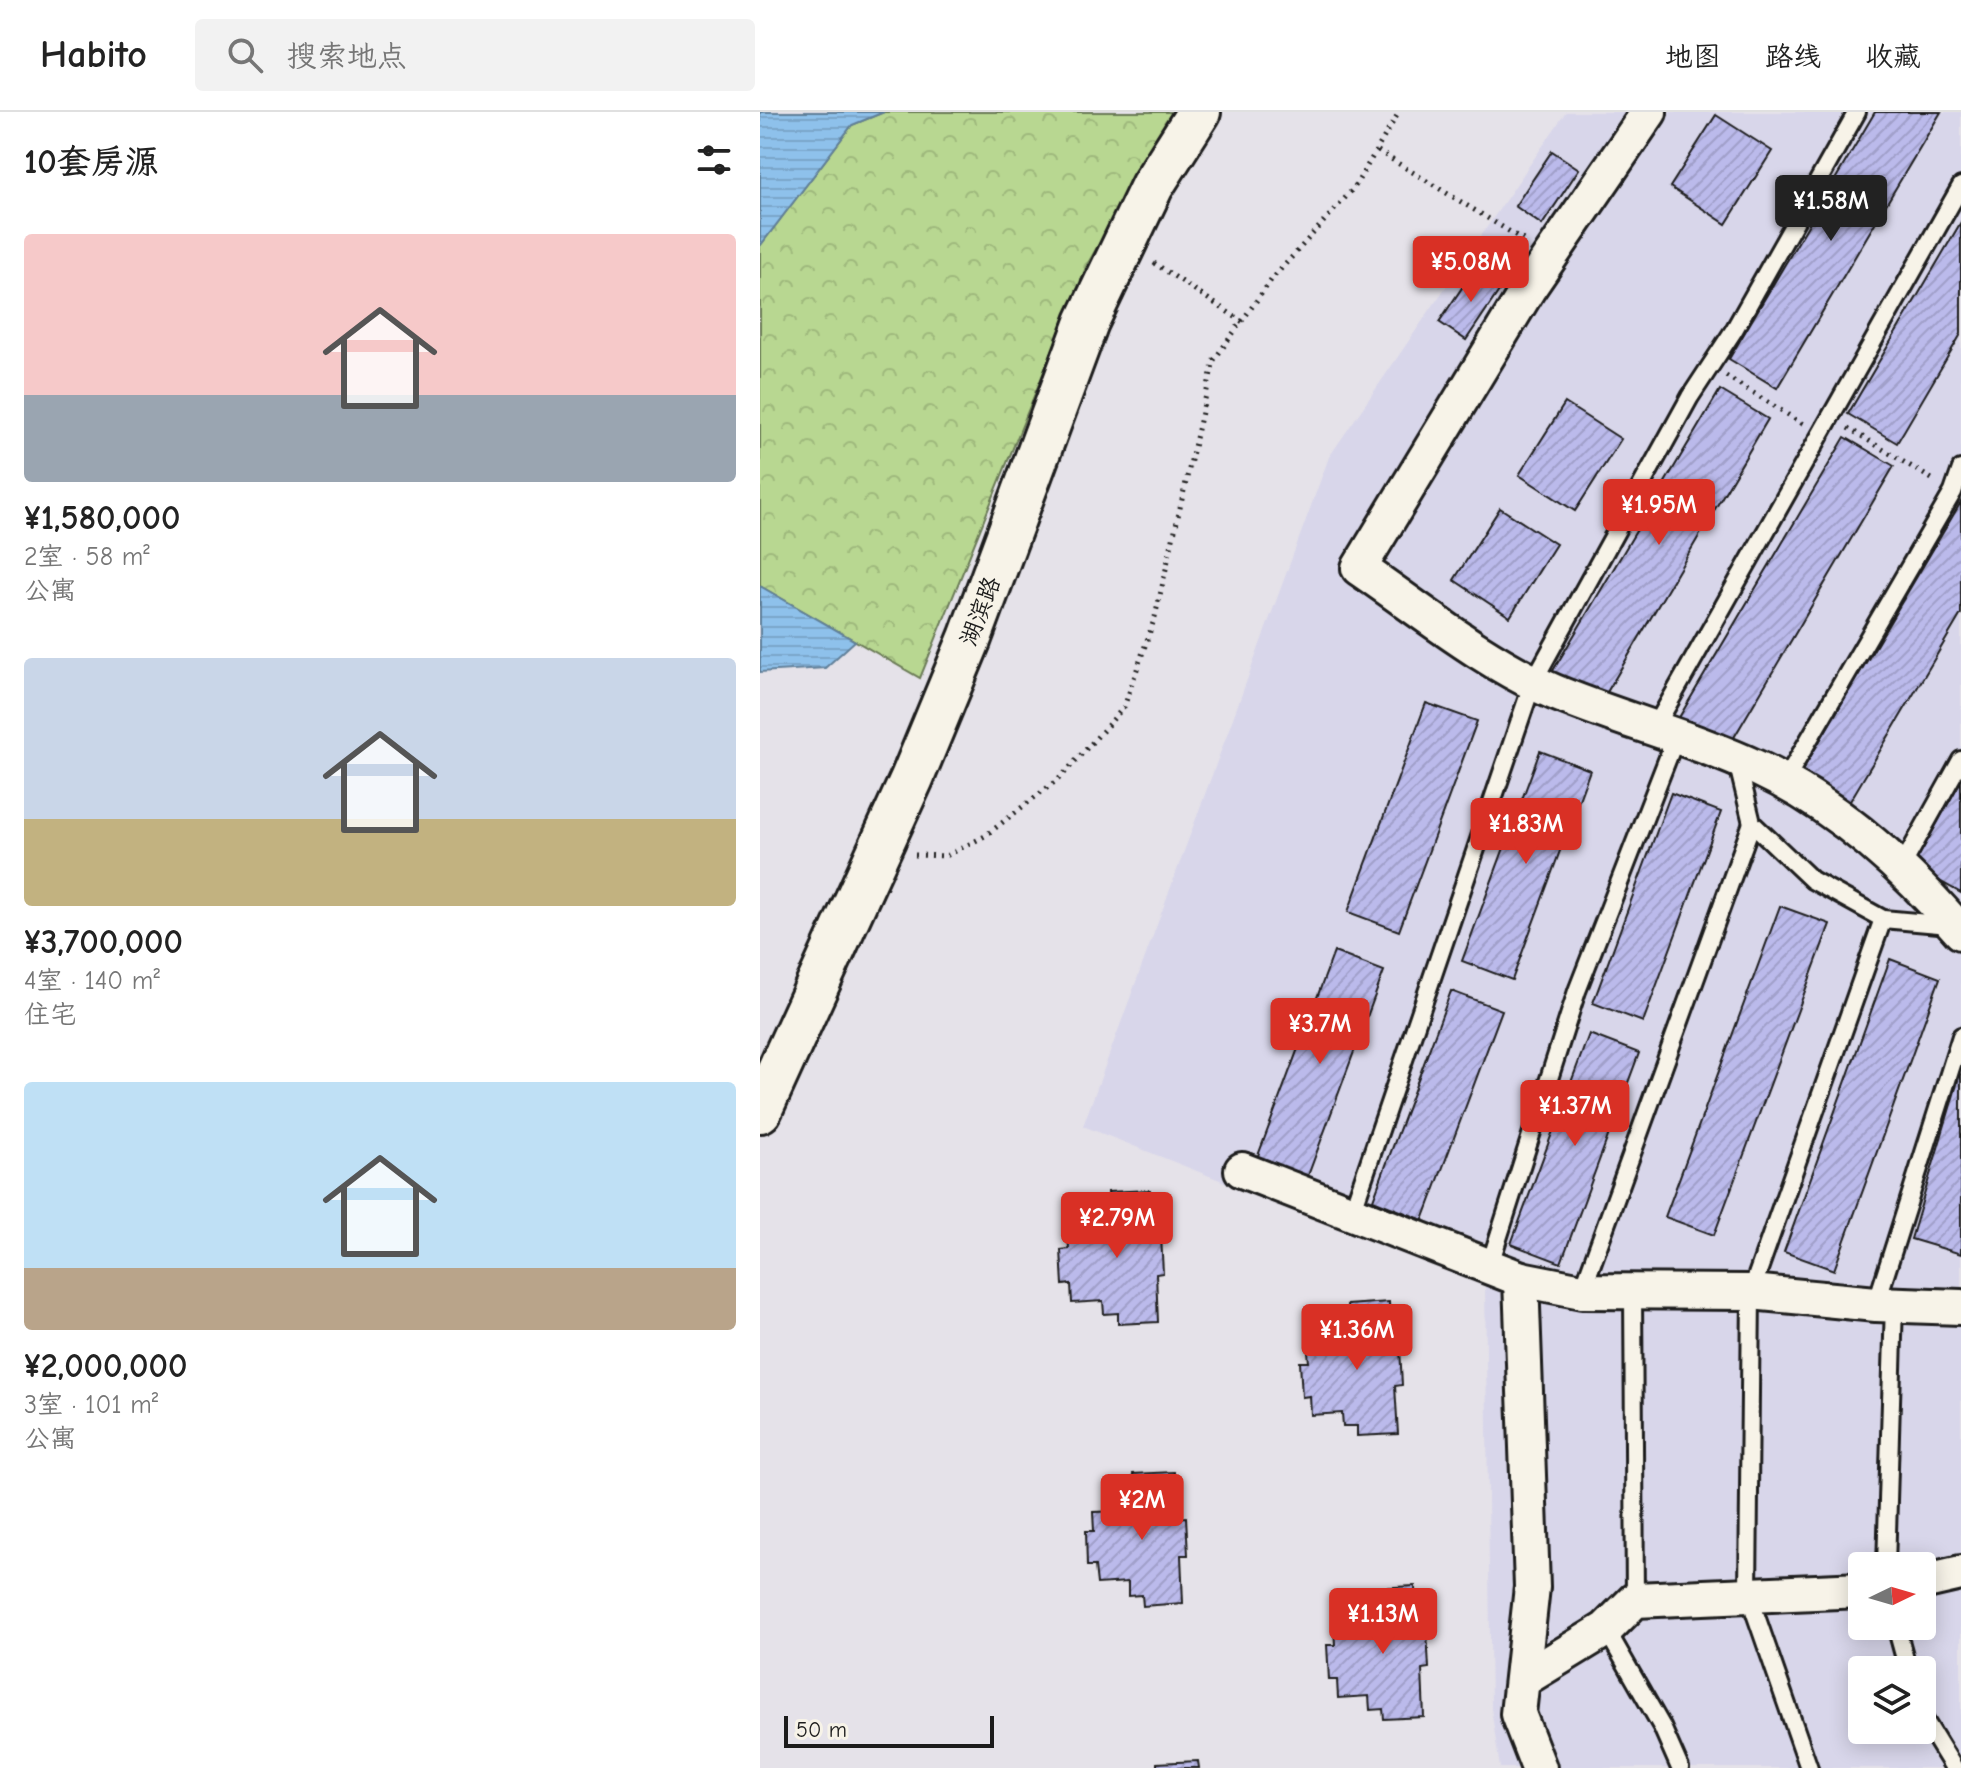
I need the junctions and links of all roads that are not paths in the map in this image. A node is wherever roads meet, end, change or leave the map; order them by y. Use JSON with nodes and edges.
{"nodes":[{"id":1,"x":1199,"y":112,"type":"edge"},
{"id":2,"x":1649,"y":112,"type":"edge"},
{"id":3,"x":1857,"y":112,"type":"edge"},
{"id":4,"x":1961,"y":186,"type":"edge"},
{"id":5,"x":1961,"y":469,"type":"edge"},
{"id":6,"x":1533,"y":682,"type":"junction"},
{"id":7,"x":1665,"y":733,"type":"junction"},
{"id":8,"x":1961,"y":760,"type":"edge"},
{"id":9,"x":1737,"y":761,"type":"junction"},
{"id":10,"x":1783,"y":784,"type":"junction"},
{"id":11,"x":1752,"y":823,"type":"junction"},
{"id":12,"x":1901,"y":868,"type":"junction"},
{"id":13,"x":1883,"y":919,"type":"junction"},
{"id":14,"x":1958,"y":928,"type":"edge"},
{"id":15,"x":1961,"y":1036,"type":"edge"},
{"id":16,"x":760,"y":1111,"type":"edge"},
{"id":17,"x":1242,"y":1170,"type":"dead end"},
{"id":18,"x":1352,"y":1212,"type":"junction"},
{"id":19,"x":1489,"y":1267,"type":"junction"},
{"id":20,"x":1521,"y":1279,"type":"junction"},
{"id":21,"x":1582,"y":1291,"type":"junction"},
{"id":22,"x":1751,"y":1292,"type":"junction"},
{"id":23,"x":1633,"y":1293,"type":"junction"},
{"id":24,"x":1885,"y":1304,"type":"junction"},
{"id":25,"x":1961,"y":1307,"type":"edge"},
{"id":26,"x":1886,"y":1552,"type":"edge"},
{"id":27,"x":1961,"y":1573,"type":"edge"},
{"id":28,"x":1936,"y":1579,"type":"edge"},
{"id":29,"x":1848,"y":1590,"type":"edge"},
{"id":30,"x":1748,"y":1593,"type":"junction"},
{"id":31,"x":1635,"y":1600,"type":"junction"},
{"id":32,"x":1606,"y":1629,"type":"junction"},
{"id":33,"x":1524,"y":1679,"type":"junction"},
{"id":34,"x":1936,"y":1739,"type":"edge"},
{"id":35,"x":1539,"y":1768,"type":"edge"},
{"id":36,"x":1680,"y":1768,"type":"edge"},
{"id":37,"x":1809,"y":1768,"type":"edge"},
{"id":38,"x":1954,"y":1768,"type":"edge"}],
"edges":[{"from":1,"to":16,"type":"street","name":"湖滨路"},
{"from":2,"to":6,"type":"street"},
{"from":3,"to":6,"type":"lane"},
{"from":4,"to":7,"type":"lane"},
{"from":5,"to":10,"type":"lane"},
{"from":6,"to":7,"type":"street"},
{"from":6,"to":18,"type":"lane"},
{"from":7,"to":9,"type":"street"},
{"from":7,"to":19,"type":"lane"},
{"from":8,"to":12,"type":"lane"},
{"from":9,"to":10,"type":"street"},
{"from":9,"to":11,"type":"lane"},
{"from":10,"to":12,"type":"street"},
{"from":11,"to":13,"type":"lane"},
{"from":11,"to":21,"type":"lane"},
{"from":12,"to":14,"type":"street"},
{"from":13,"to":14,"type":"lane"},
{"from":13,"to":22,"type":"lane"},
{"from":15,"to":24,"type":"lane"},
{"from":17,"to":18,"type":"street"},
{"from":18,"to":19,"type":"street"},
{"from":19,"to":20,"type":"street"},
{"from":20,"to":21,"type":"street"},
{"from":20,"to":33,"type":"street"},
{"from":21,"to":23,"type":"street"},
{"from":22,"to":23,"type":"street"},
{"from":22,"to":24,"type":"street"},
{"from":22,"to":30,"type":"lane"},
{"from":23,"to":31,"type":"lane"},
{"from":24,"to":25,"type":"street"},
{"from":24,"to":26,"type":"lane"},
{"from":27,"to":28,"type":"street"},
{"from":29,"to":30,"type":"street"},
{"from":30,"to":31,"type":"street"},
{"from":30,"to":37,"type":"lane"},
{"from":31,"to":32,"type":"street"},
{"from":32,"to":33,"type":"street"},
{"from":32,"to":36,"type":"lane"},
{"from":33,"to":35,"type":"street"},
{"from":34,"to":38,"type":"lane"}]}
